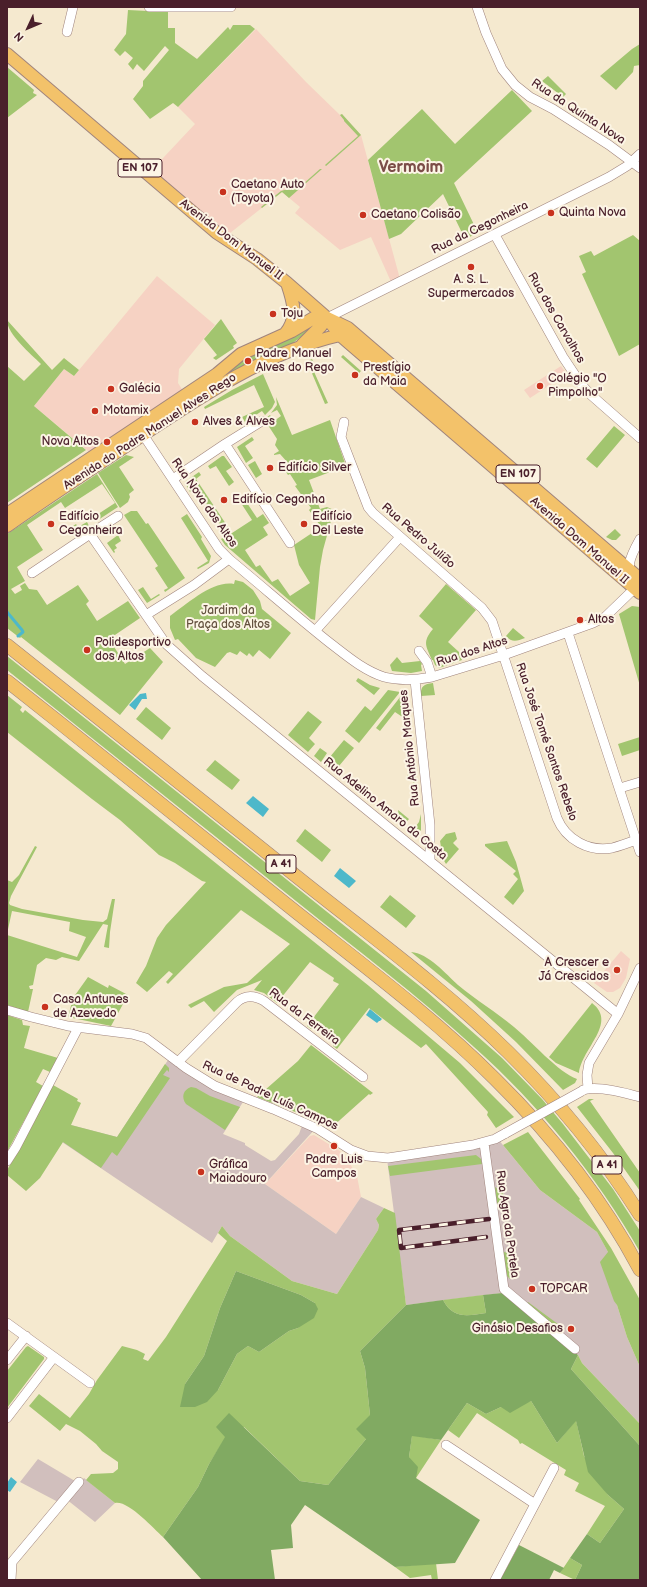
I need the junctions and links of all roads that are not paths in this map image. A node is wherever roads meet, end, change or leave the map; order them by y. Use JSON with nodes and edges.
{"nodes":[{"id":1,"x":73,"y":7,"type":"edge"},
{"id":2,"x":149,"y":7,"type":"edge"},
{"id":3,"x":231,"y":7,"type":"edge"},
{"id":4,"x":477,"y":7,"type":"edge"},
{"id":5,"x":67,"y":32,"type":"dead end"},
{"id":6,"x":7,"y":54,"type":"edge"},
{"id":7,"x":640,"y":154,"type":"edge"},
{"id":8,"x":632,"y":162,"type":"junction"},
{"id":9,"x":640,"y":168,"type":"edge"},
{"id":10,"x":495,"y":235,"type":"junction"},
{"id":11,"x":287,"y":283,"type":"junction"},
{"id":12,"x":326,"y":318,"type":"junction"},
{"id":13,"x":286,"y":334,"type":"junction"},
{"id":14,"x":340,"y":335,"type":"junction"},
{"id":15,"x":299,"y":347,"type":"junction"},
{"id":16,"x":262,"y":421,"type":"dead end"},
{"id":17,"x":344,"y":422,"type":"dead end"},
{"id":18,"x":141,"y":431,"type":"junction"},
{"id":19,"x":640,"y":438,"type":"edge"},
{"id":20,"x":225,"y":444,"type":"junction"},
{"id":21,"x":173,"y":479,"type":"junction"},
{"id":22,"x":7,"y":514,"type":"edge"},
{"id":23,"x":118,"y":516,"type":"dead end"},
{"id":24,"x":7,"y":526,"type":"edge"},
{"id":25,"x":90,"y":534,"type":"junction"},
{"id":26,"x":400,"y":537,"type":"junction"},
{"id":27,"x":640,"y":539,"type":"edge"},
{"id":28,"x":290,"y":543,"type":"dead end"},
{"id":29,"x":229,"y":559,"type":"junction"},
{"id":30,"x":628,"y":569,"type":"junction"},
{"id":31,"x":32,"y":573,"type":"dead end"},
{"id":32,"x":638,"y":587,"type":"edge"},
{"id":33,"x":146,"y":615,"type":"junction"},
{"id":34,"x":315,"y":631,"type":"junction"},
{"id":35,"x":568,"y":633,"type":"junction"},
{"id":36,"x":7,"y":645,"type":"edge"},
{"id":37,"x":419,"y":651,"type":"dead end"},
{"id":38,"x":504,"y":655,"type":"junction"},
{"id":39,"x":432,"y":677,"type":"junction"},
{"id":40,"x":415,"y":680,"type":"junction"},
{"id":41,"x":7,"y":681,"type":"edge"},
{"id":42,"x":640,"y":782,"type":"edge"},
{"id":43,"x":620,"y":788,"type":"junction"},
{"id":44,"x":636,"y":840,"type":"junction"},
{"id":45,"x":640,"y":852,"type":"edge"},
{"id":46,"x":430,"y":861,"type":"junction"},
{"id":47,"x":640,"y":968,"type":"edge"},
{"id":48,"x":7,"y":1010,"type":"edge"},
{"id":49,"x":618,"y":1014,"type":"junction"},
{"id":50,"x":78,"y":1028,"type":"junction"},
{"id":51,"x":178,"y":1062,"type":"junction"},
{"id":52,"x":363,"y":1077,"type":"dead end"},
{"id":53,"x":585,"y":1090,"type":"junction"},
{"id":54,"x":640,"y":1097,"type":"edge"},
{"id":55,"x":484,"y":1143,"type":"junction"},
{"id":56,"x":7,"y":1161,"type":"edge"},
{"id":57,"x":640,"y":1215,"type":"edge"},
{"id":58,"x":640,"y":1270,"type":"edge"},
{"id":59,"x":7,"y":1323,"type":"edge"},
{"id":60,"x":26,"y":1336,"type":"junction"},
{"id":61,"x":575,"y":1349,"type":"dead end"},
{"id":62,"x":54,"y":1357,"type":"junction"},
{"id":63,"x":7,"y":1360,"type":"edge"},
{"id":64,"x":90,"y":1383,"type":"dead end"},
{"id":65,"x":7,"y":1418,"type":"edge"},
{"id":66,"x":446,"y":1445,"type":"dead end"},
{"id":67,"x":554,"y":1468,"type":"dead end"},
{"id":68,"x":79,"y":1482,"type":"dead end"},
{"id":69,"x":535,"y":1504,"type":"junction"},
{"id":70,"x":11,"y":1580,"type":"edge"},
{"id":71,"x":495,"y":1580,"type":"edge"}],
"edges":[{"from":1,"to":5,"type":"street"},
{"from":2,"to":3,"type":"street"},
{"from":4,"to":8,"type":"street","name":"Rua da Quinta Nova"},
{"from":6,"to":11,"type":"main road","name":"Avenida Dom Manuel II","number":"EN 107"},
{"from":7,"to":8,"type":"street","name":"Rua da Cegonheira"},
{"from":8,"to":9,"type":"street","name":"Rua da Quinta Nova"},
{"from":8,"to":10,"type":"street","name":"Rua da Cegonheira"},
{"from":10,"to":12,"type":"street","name":"Rua da Cegonheira"},
{"from":10,"to":19,"type":"street","name":"Rua dos Carvalhos"},
{"from":11,"to":12,"type":"main road","name":"Avenida Dom Manuel II","number":"EN 107"},
{"from":11,"to":13,"type":"main road"},
{"from":12,"to":13,"type":"main road","name":"Avenida do Padre Manuel Alves Rego"},
{"from":12,"to":14,"type":"main road","name":"Avenida Dom Manuel II"},
{"from":12,"to":15,"type":"main road","name":"Avenida do Padre Manuel Alves Rego"},
{"from":12,"to":30,"type":"main road","name":"Avenida Dom Manuel II","number":"EN 107"},
{"from":13,"to":18,"type":"main road","name":"Avenida do Padre Manuel Alves Rego"},
{"from":14,"to":15,"type":"main road","name":"Avenida do Padre Manuel Alves Rego"},
{"from":14,"to":32,"type":"main road","name":"Avenida Dom Manuel II"},
{"from":15,"to":18,"type":"main road","name":"Avenida do Padre Manuel Alves Rego"},
{"from":16,"to":20,"type":"street"},
{"from":17,"to":26,"type":"street","name":"Rua Pedro Julião"},
{"from":18,"to":21,"type":"street","name":"Rua Nova dos Altos"},
{"from":18,"to":22,"type":"main road","name":"Avenida do Padre Manuel Alves Rego"},
{"from":18,"to":24,"type":"main road","name":"Avenida do Padre Manuel Alves Rego"},
{"from":20,"to":21,"type":"street"},
{"from":20,"to":28,"type":"street"},
{"from":21,"to":29,"type":"street","name":"Rua Nova dos Altos"},
{"from":23,"to":25,"type":"street"},
{"from":25,"to":31,"type":"street"},
{"from":25,"to":33,"type":"street","name":"Rua Adelino Amaro da Costa"},
{"from":26,"to":34,"type":"street"},
{"from":26,"to":38,"type":"street","name":"Rua Pedro Julião"},
{"from":27,"to":30,"type":"street"},
{"from":29,"to":33,"type":"street"},
{"from":29,"to":34,"type":"street","name":"Rua Nova dos Altos"},
{"from":30,"to":32,"type":"main road","name":"Avenida Dom Manuel II","number":"EN 107"},
{"from":32,"to":35,"type":"street","name":"Rua dos Altos"},
{"from":33,"to":46,"type":"street","name":"Rua Adelino Amaro da Costa"},
{"from":34,"to":40,"type":"street","name":"Rua dos Altos"},
{"from":35,"to":38,"type":"street","name":"Rua dos Altos"},
{"from":35,"to":43,"type":"street"},
{"from":36,"to":57,"type":"highway","number":"A 41"},
{"from":37,"to":39,"type":"street"},
{"from":38,"to":39,"type":"street","name":"Rua dos Altos"},
{"from":38,"to":44,"type":"street","name":"Rua José Tomé Santos Rebelo"},
{"from":39,"to":40,"type":"street","name":"Rua dos Altos"},
{"from":40,"to":46,"type":"street","name":"Rua António Marques"},
{"from":41,"to":58,"type":"highway","number":"A 41"},
{"from":42,"to":43,"type":"street"},
{"from":43,"to":44,"type":"street"},
{"from":44,"to":45,"type":"street"},
{"from":46,"to":49,"type":"street","name":"Rua Adelino Amaro da Costa"},
{"from":47,"to":49,"type":"street"},
{"from":48,"to":50,"type":"street","name":"Rua de Padre Luís Campos"},
{"from":49,"to":53,"type":"street"},
{"from":50,"to":51,"type":"street","name":"Rua de Padre Luís Campos"},
{"from":50,"to":56,"type":"street"},
{"from":51,"to":52,"type":"street","name":"Rua da Ferreira"},
{"from":51,"to":55,"type":"street","name":"Rua de Padre Luís Campos"},
{"from":53,"to":54,"type":"street"},
{"from":53,"to":55,"type":"street","name":"Rua de Padre Luís Campos","bridge":true},
{"from":55,"to":61,"type":"street","name":"Rua Agra da Portela"},
{"from":59,"to":60,"type":"street"},
{"from":60,"to":62,"type":"street"},
{"from":60,"to":63,"type":"street"},
{"from":62,"to":64,"type":"street"},
{"from":62,"to":65,"type":"street"},
{"from":66,"to":69,"type":"street"},
{"from":67,"to":69,"type":"street"},
{"from":68,"to":70,"type":"street"},
{"from":69,"to":71,"type":"street"}]}
